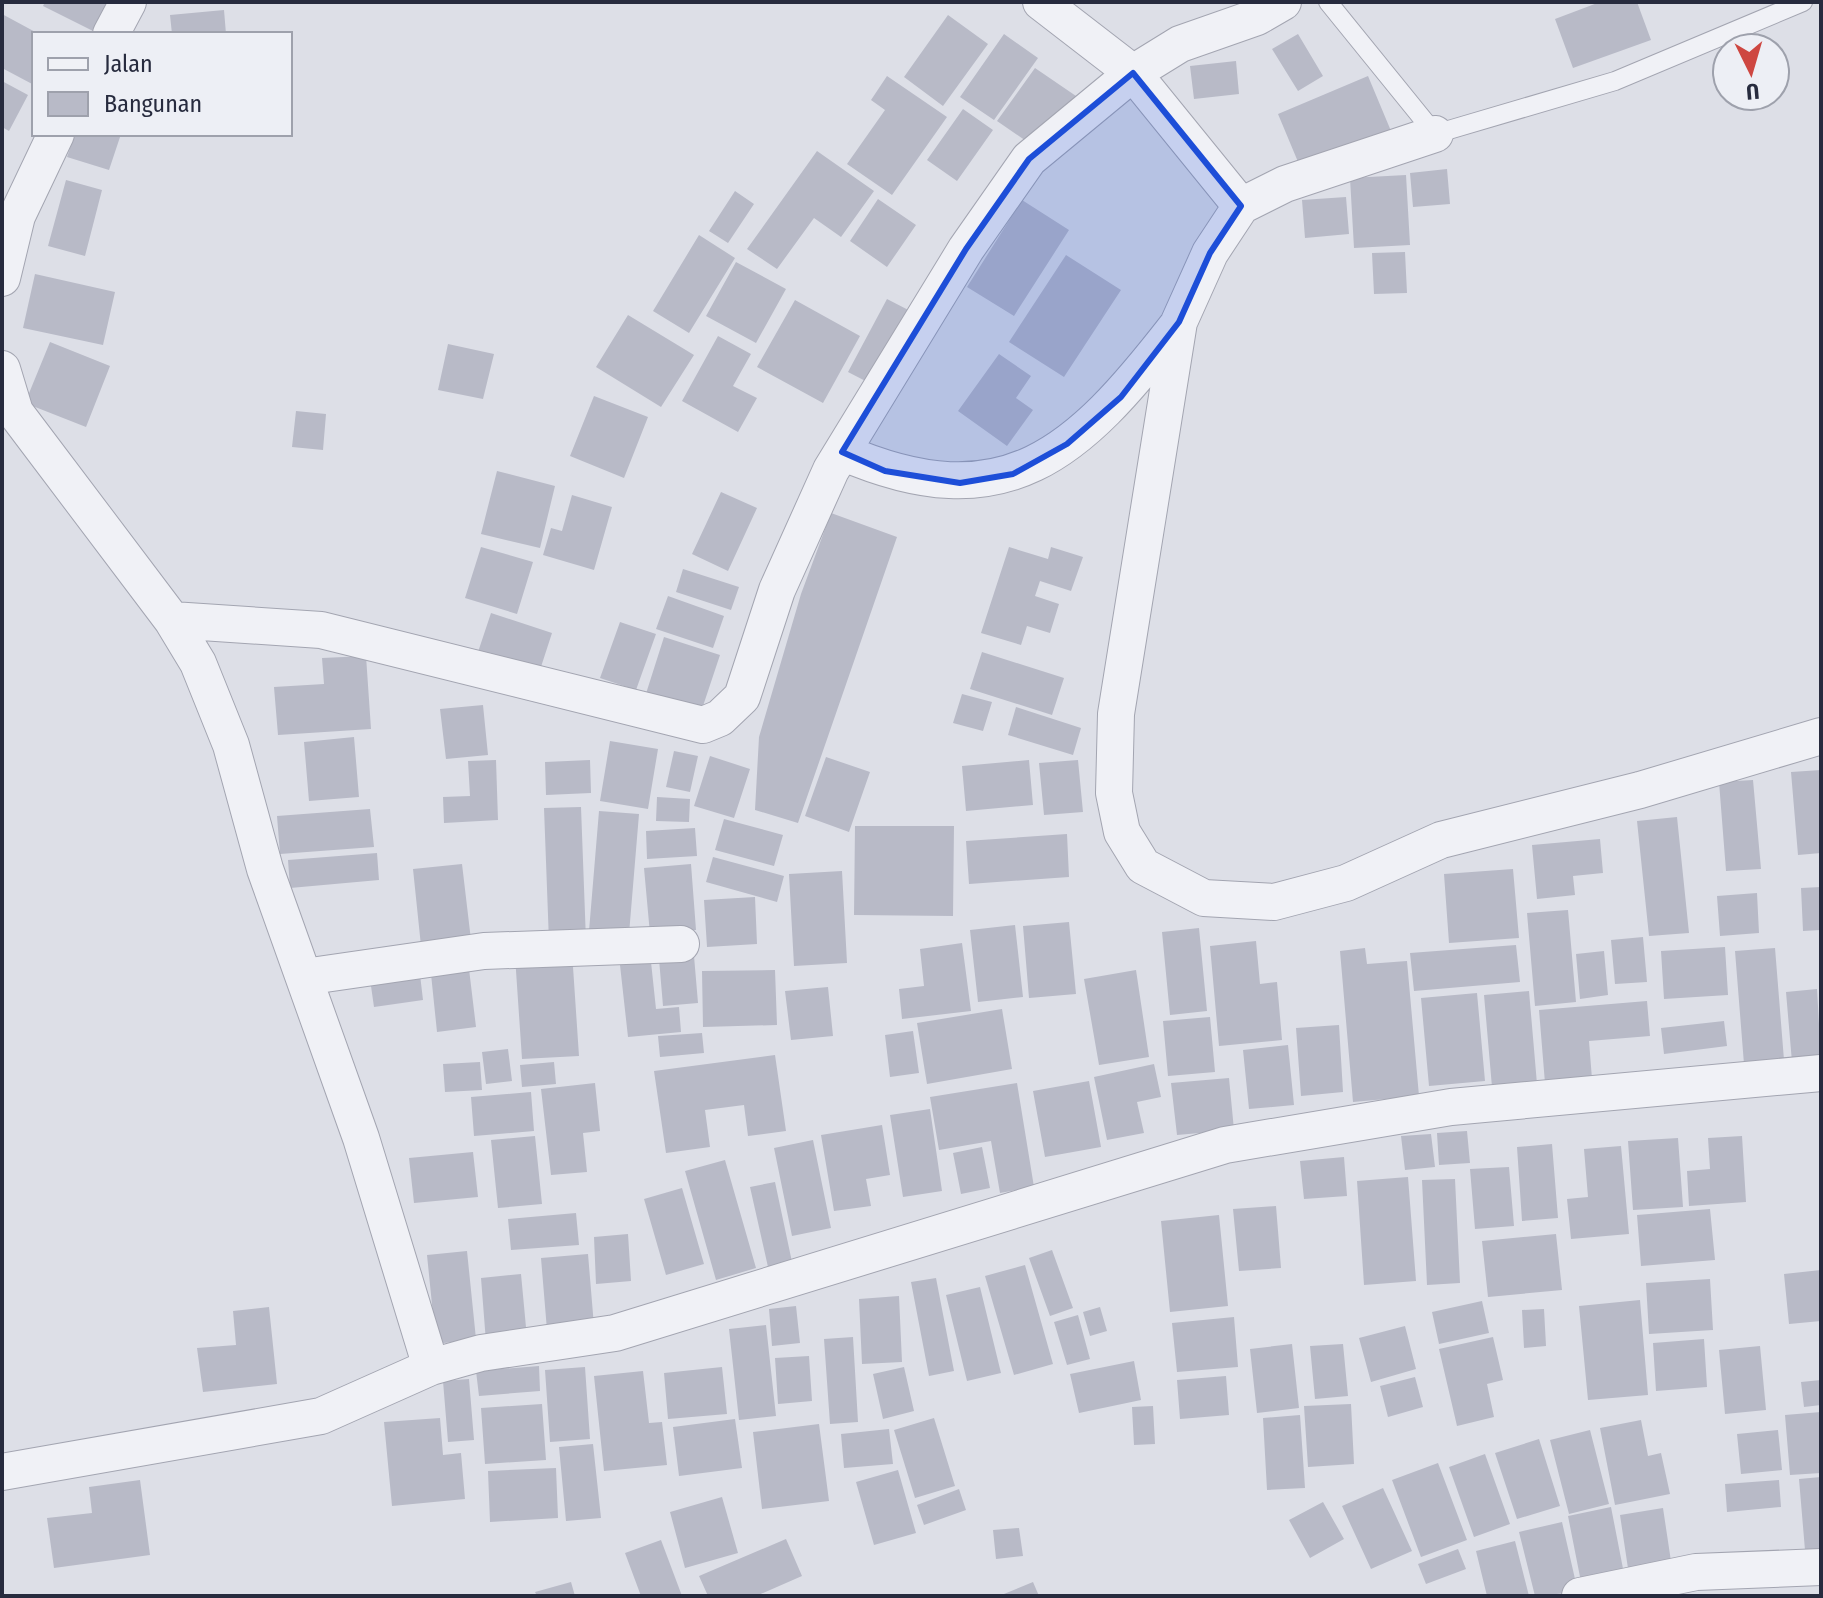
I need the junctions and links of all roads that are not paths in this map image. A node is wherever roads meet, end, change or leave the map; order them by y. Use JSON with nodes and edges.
{"nodes":[{"id":1,"x":128,"y":2,"type":"edge"},
{"id":2,"x":1041,"y":2,"type":"edge"},
{"id":3,"x":1283,"y":2,"type":"edge"},
{"id":4,"x":1328,"y":2,"type":"edge"},
{"id":5,"x":1803,"y":2,"type":"edge"},
{"id":6,"x":112,"y":32,"type":"edge"},
{"id":7,"x":1133,"y":73,"type":"junction"},
{"id":8,"x":1435,"y":134,"type":"junction"},
{"id":9,"x":55,"y":136,"type":"edge"},
{"id":10,"x":1241,"y":206,"type":"junction"},
{"id":11,"x":2,"y":278,"type":"edge"},
{"id":12,"x":1179,"y":322,"type":"junction"},
{"id":13,"x":2,"y":369,"type":"edge"},
{"id":14,"x":842,"y":452,"type":"junction"},
{"id":15,"x":172,"y":620,"type":"junction"},
{"id":16,"x":1821,"y":736,"type":"edge"},
{"id":17,"x":681,"y":944,"type":"dead end"},
{"id":18,"x":304,"y":977,"type":"junction"},
{"id":19,"x":1821,"y":1073,"type":"edge"},
{"id":20,"x":431,"y":1367,"type":"junction"},
{"id":21,"x":2,"y":1472,"type":"edge"},
{"id":22,"x":1821,"y":1567,"type":"edge"},
{"id":23,"x":1580,"y":1596,"type":"edge"}],
"edges":[{"from":1,"to":6,"type":"street"},
{"from":2,"to":7,"type":"street"},
{"from":3,"to":7,"type":"street"},
{"from":4,"to":8,"type":"lane"},
{"from":5,"to":8,"type":"lane"},
{"from":7,"to":10,"type":"street"},
{"from":7,"to":14,"type":"street"},
{"from":8,"to":10,"type":"street"},
{"from":9,"to":11,"type":"street"},
{"from":10,"to":12,"type":"street"},
{"from":12,"to":14,"type":"street"},
{"from":12,"to":16,"type":"street"},
{"from":13,"to":15,"type":"street"},
{"from":14,"to":15,"type":"street"},
{"from":15,"to":18,"type":"street"},
{"from":17,"to":18,"type":"street"},
{"from":18,"to":20,"type":"street"},
{"from":19,"to":20,"type":"street"},
{"from":20,"to":21,"type":"street"},
{"from":22,"to":23,"type":"street"}]}
